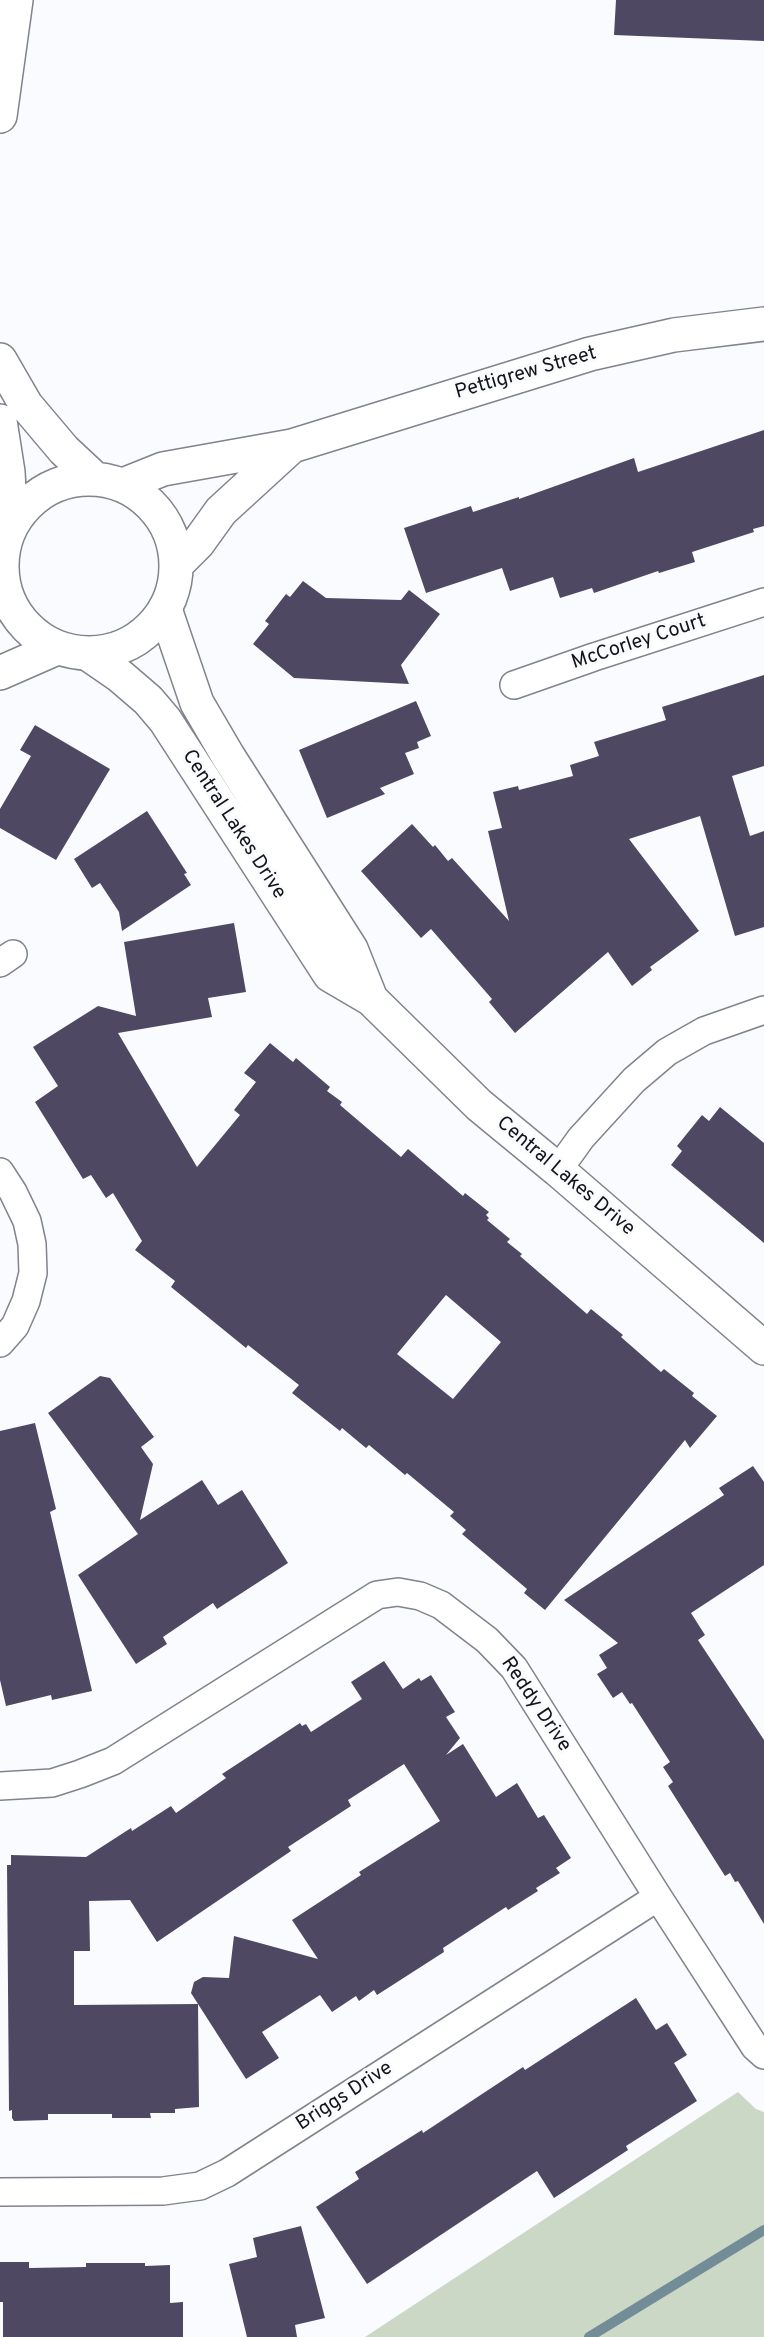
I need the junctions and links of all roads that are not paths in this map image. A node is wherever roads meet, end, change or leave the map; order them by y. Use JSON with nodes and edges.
{"nodes":[{"id":1,"x":16,"y":0,"type":"edge"},
{"id":2,"x":0,"y":116,"type":"edge"},
{"id":3,"x":764,"y":324,"type":"edge"},
{"id":4,"x":0,"y":360,"type":"edge"},
{"id":5,"x":0,"y":421,"type":"edge"},
{"id":6,"x":292,"y":446,"type":"junction"},
{"id":7,"x":109,"y":481,"type":"junction"},
{"id":8,"x":11,"y":526,"type":"junction"},
{"id":9,"x":177,"y":564,"type":"junction"},
{"id":10,"x":1,"y":569,"type":"edge"},
{"id":11,"x":764,"y":602,"type":"edge"},
{"id":12,"x":165,"y":609,"type":"junction"},
{"id":13,"x":73,"y":651,"type":"junction"},
{"id":14,"x":0,"y":673,"type":"edge"},
{"id":15,"x":514,"y":685,"type":"dead end"},
{"id":16,"x":371,"y":999,"type":"junction"},
{"id":17,"x":764,"y":1010,"type":"edge"},
{"id":18,"x":558,"y":1170,"type":"junction"},
{"id":19,"x":0,"y":1172,"type":"edge"},
{"id":20,"x":0,"y":1343,"type":"edge"},
{"id":21,"x":764,"y":1348,"type":"edge"},
{"id":22,"x":0,"y":1786,"type":"edge"},
{"id":23,"x":658,"y":1897,"type":"junction"},
{"id":24,"x":764,"y":2055,"type":"edge"},
{"id":25,"x":0,"y":2192,"type":"edge"}],
"edges":[{"from":1,"to":2,"type":"main road"},
{"from":3,"to":6,"type":"main road","name":"Pettigrew Street"},
{"from":4,"to":7,"type":"main road"},
{"from":5,"to":8,"type":"main road"},
{"from":6,"to":7,"type":"main road","name":"Pettigrew Street"},
{"from":6,"to":9,"type":"main road","name":"Pettigrew Street"},
{"from":7,"to":8,"type":"main road"},
{"from":7,"to":9,"type":"main road"},
{"from":8,"to":10,"type":"main road"},
{"from":9,"to":12,"type":"main road"},
{"from":10,"to":13,"type":"main road"},
{"from":11,"to":15,"type":"street","name":"McCorley Court"},
{"from":12,"to":13,"type":"main road"},
{"from":12,"to":16,"type":"main road","name":"Central Lakes Drive"},
{"from":13,"to":14,"type":"main road"},
{"from":13,"to":16,"type":"main road","name":"Central Lakes Drive"},
{"from":16,"to":18,"type":"main road","name":"Central Lakes Drive"},
{"from":17,"to":18,"type":"street"},
{"from":18,"to":21,"type":"main road","name":"Central Lakes Drive"},
{"from":19,"to":20,"type":"street"},
{"from":22,"to":23,"type":"street","name":"Reddy Drive"},
{"from":23,"to":24,"type":"street","name":"Reddy Drive"},
{"from":23,"to":25,"type":"street","name":"Briggs Drive"}]}
